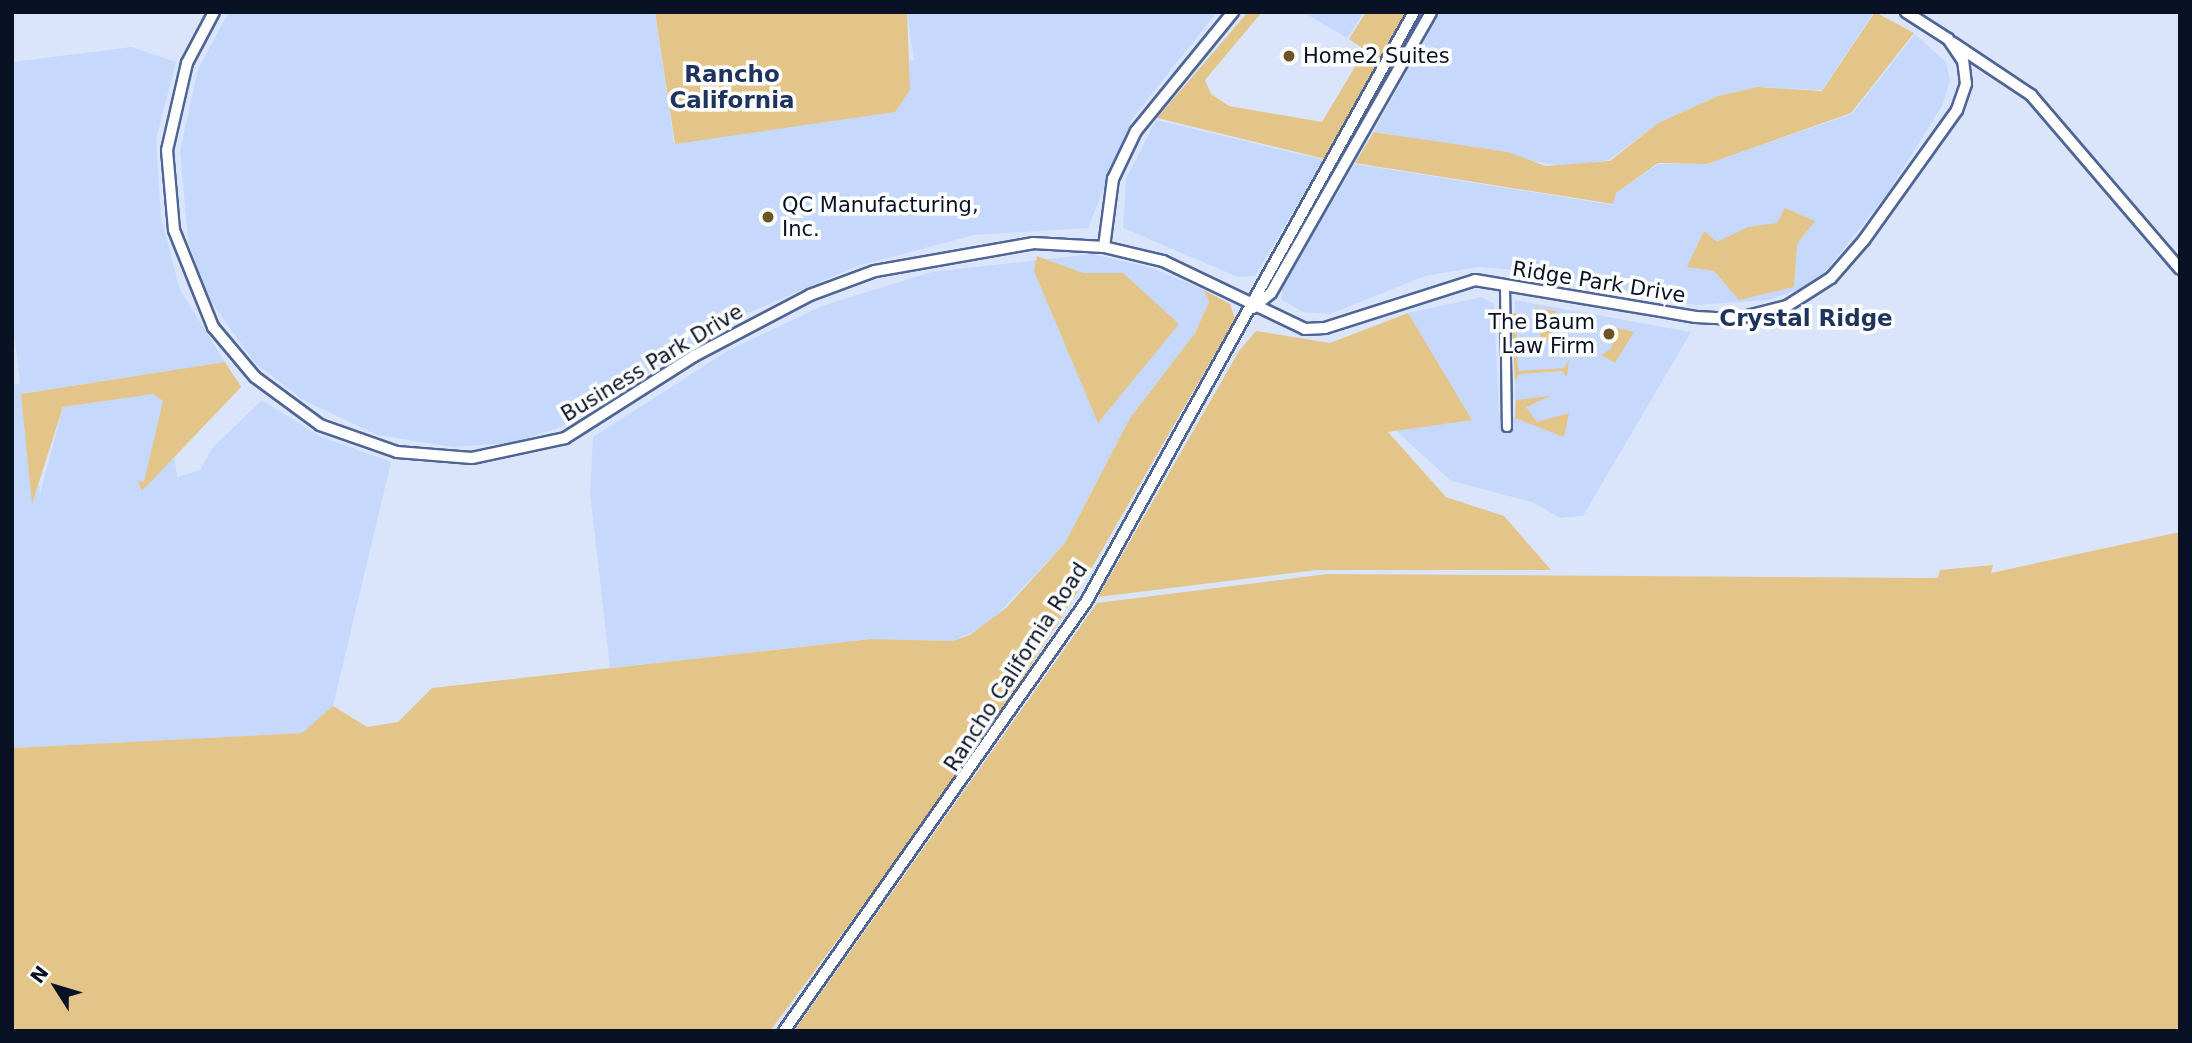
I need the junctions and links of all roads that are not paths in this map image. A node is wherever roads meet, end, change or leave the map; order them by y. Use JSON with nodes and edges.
{"nodes":[{"id":1,"x":214,"y":12,"type":"edge"},
{"id":2,"x":1233,"y":12,"type":"edge"},
{"id":3,"x":1414,"y":12,"type":"edge"},
{"id":4,"x":1431,"y":12,"type":"edge"},
{"id":5,"x":1906,"y":12,"type":"edge"},
{"id":6,"x":1948,"y":39,"type":"junction"},
{"id":7,"x":1104,"y":247,"type":"junction"},
{"id":8,"x":2180,"y":268,"type":"edge"},
{"id":9,"x":1505,"y":286,"type":"junction"},
{"id":10,"x":1253,"y":308,"type":"junction"},
{"id":11,"x":1507,"y":427,"type":"dead end"},
{"id":12,"x":784,"y":1031,"type":"edge"}],
"edges":[{"from":1,"to":7,"type":"street","name":"Business Park Drive"},
{"from":2,"to":7,"type":"street"},
{"from":3,"to":10,"type":"street","name":"Rancho California Road"},
{"from":4,"to":10,"type":"street","name":"Rancho California Road"},
{"from":5,"to":6,"type":"street"},
{"from":6,"to":8,"type":"street"},
{"from":6,"to":9,"type":"street","name":"Ridge Park Drive"},
{"from":7,"to":10,"type":"street","name":"Business Park Drive"},
{"from":9,"to":10,"type":"street","name":"Ridge Park Drive"},
{"from":9,"to":11,"type":"street"},
{"from":10,"to":12,"type":"street","name":"Rancho California Road"}]}
